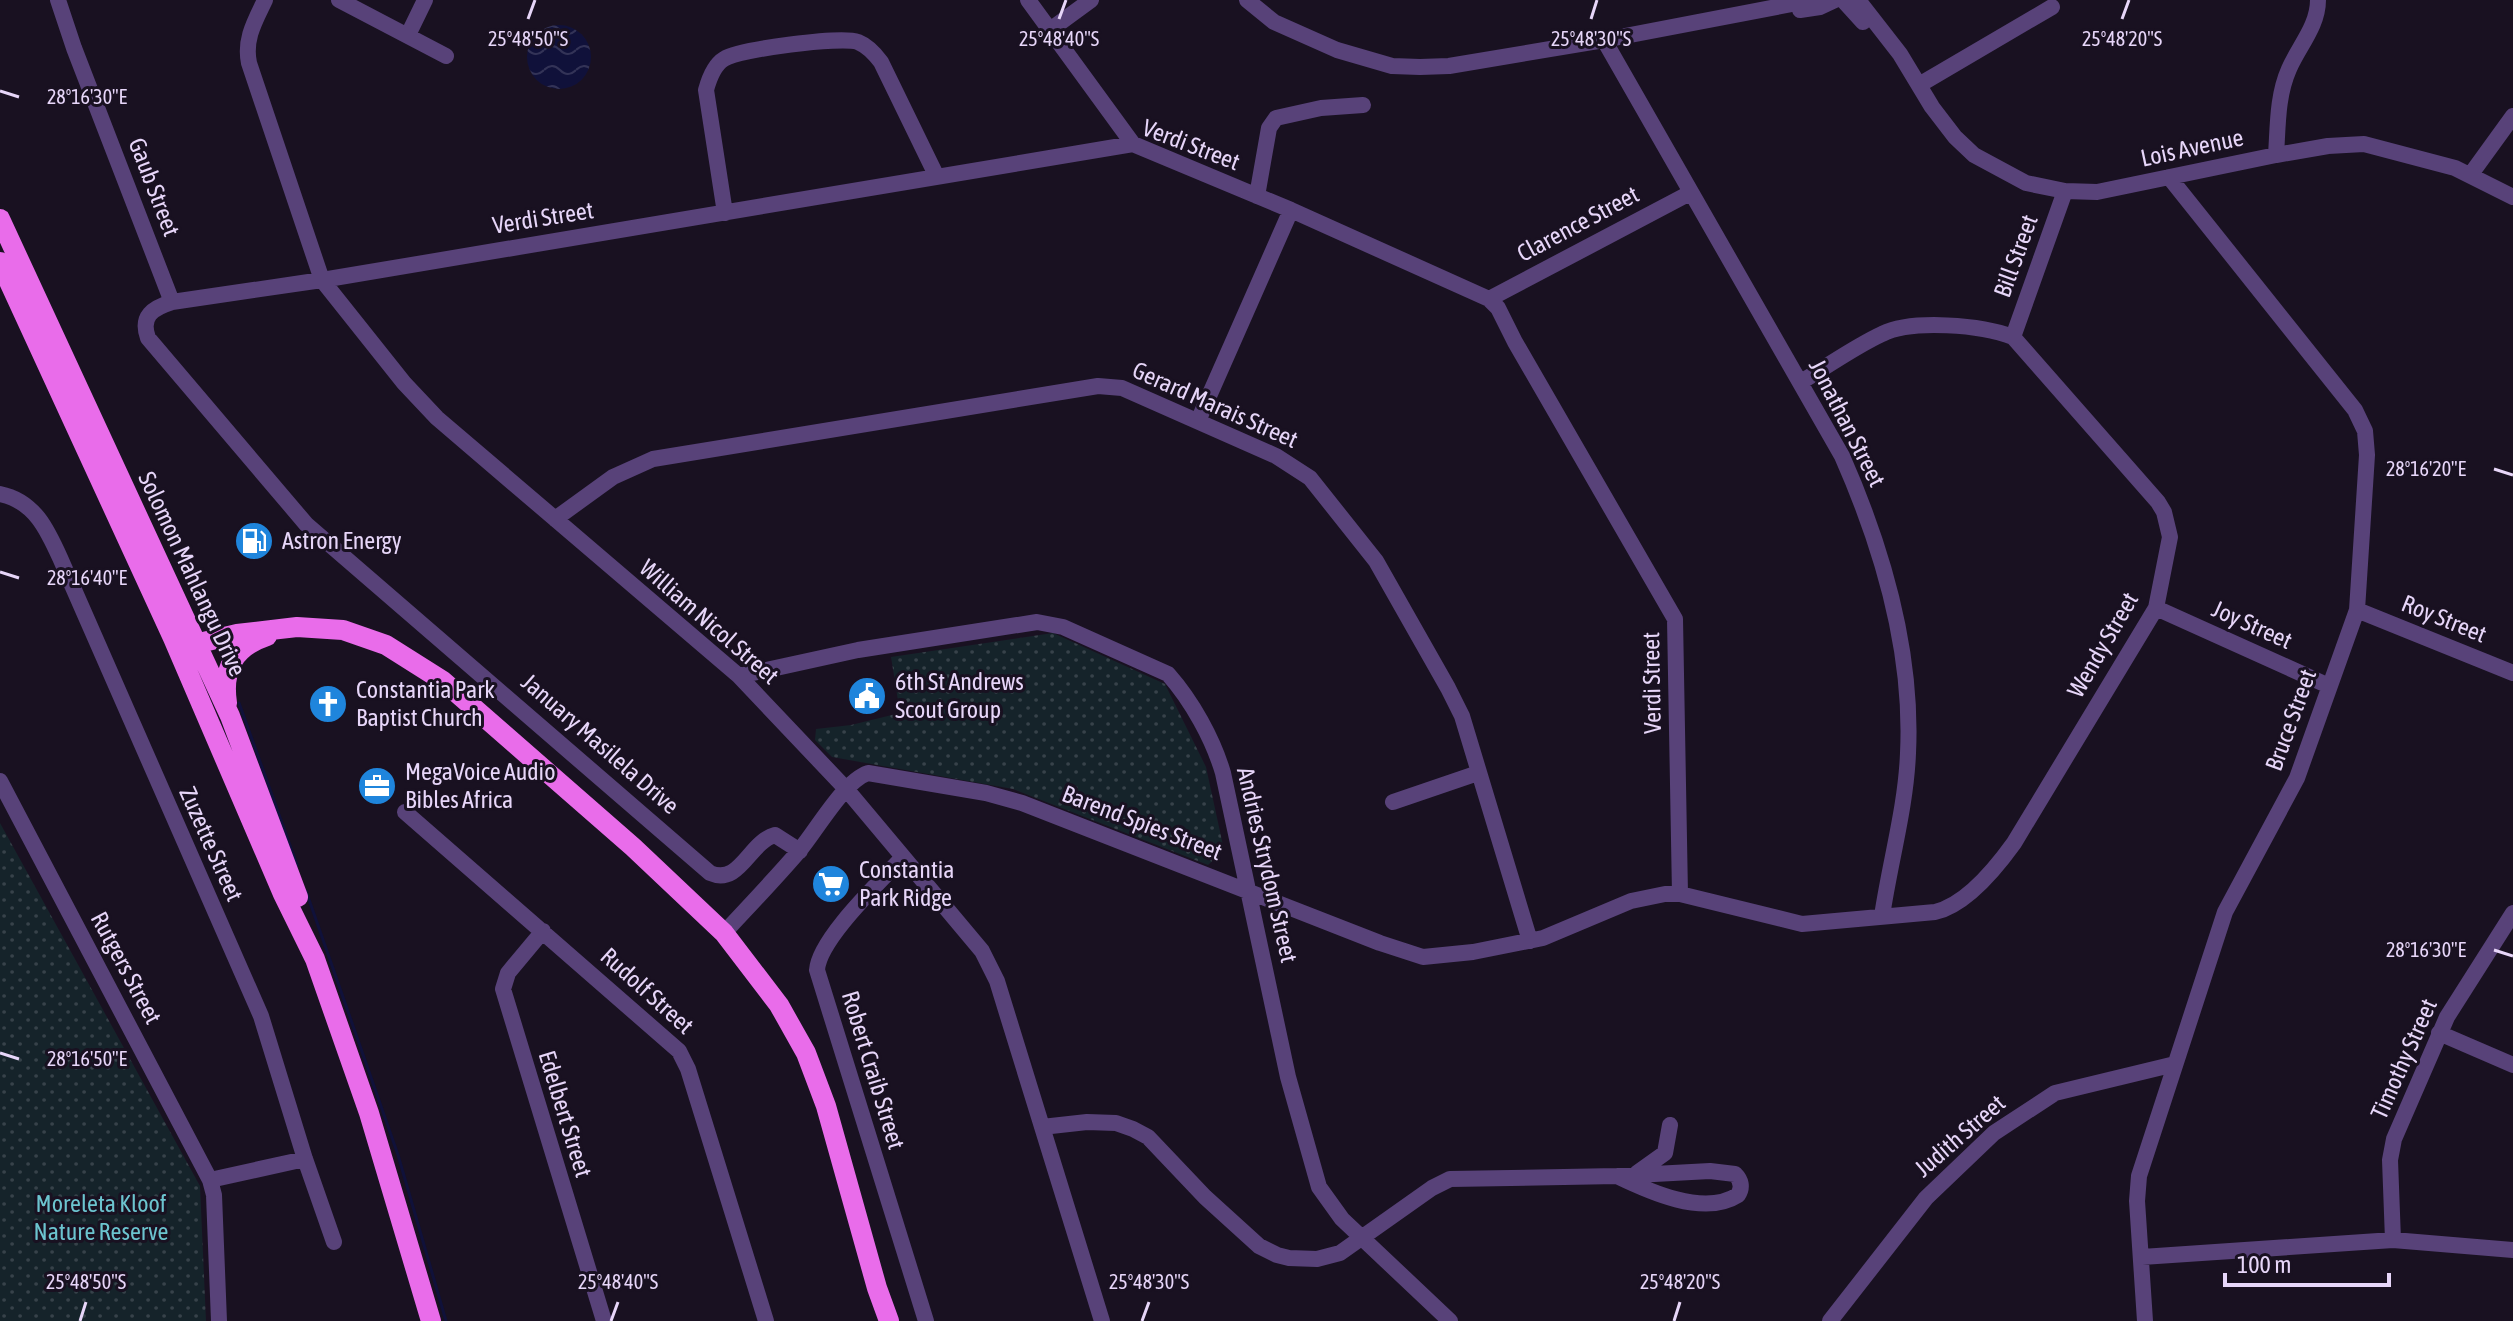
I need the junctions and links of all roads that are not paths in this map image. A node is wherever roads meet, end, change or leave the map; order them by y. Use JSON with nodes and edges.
{"nodes":[{"id":1,"x":58,"y":0,"type":"edge"},
{"id":2,"x":265,"y":0,"type":"edge"},
{"id":3,"x":339,"y":0,"type":"edge"},
{"id":4,"x":1028,"y":0,"type":"edge"},
{"id":5,"x":1091,"y":0,"type":"edge"},
{"id":6,"x":1247,"y":0,"type":"edge"},
{"id":7,"x":1813,"y":0,"type":"edge"},
{"id":8,"x":1835,"y":0,"type":"edge"},
{"id":9,"x":1843,"y":0,"type":"edge"},
{"id":10,"x":1858,"y":0,"type":"edge"},
{"id":11,"x":2318,"y":0,"type":"edge"},
{"id":12,"x":420,"y":2,"type":"edge"},
{"id":13,"x":2052,"y":7,"type":"dead end"},
{"id":14,"x":1743,"y":14,"type":"junction"},
{"id":15,"x":1050,"y":30,"type":"junction"},
{"id":16,"x":408,"y":35,"type":"junction"},
{"id":17,"x":1604,"y":40,"type":"junction"},
{"id":18,"x":446,"y":56,"type":"dead end"},
{"id":19,"x":1917,"y":82,"type":"junction"},
{"id":20,"x":1363,"y":105,"type":"dead end"},
{"id":21,"x":2513,"y":116,"type":"edge"},
{"id":22,"x":1133,"y":144,"type":"junction"},
{"id":23,"x":2276,"y":155,"type":"junction"},
{"id":24,"x":2471,"y":174,"type":"junction"},
{"id":25,"x":937,"y":177,"type":"junction"},
{"id":26,"x":2169,"y":177,"type":"junction"},
{"id":27,"x":2065,"y":191,"type":"junction"},
{"id":28,"x":1690,"y":193,"type":"junction"},
{"id":29,"x":1257,"y":196,"type":"junction"},
{"id":30,"x":2513,"y":197,"type":"edge"},
{"id":31,"x":1291,"y":210,"type":"junction"},
{"id":32,"x":725,"y":213,"type":"junction"},
{"id":33,"x":0,"y":219,"type":"edge"},
{"id":34,"x":0,"y":262,"type":"edge"},
{"id":35,"x":322,"y":280,"type":"junction"},
{"id":36,"x":1489,"y":299,"type":"junction"},
{"id":37,"x":172,"y":302,"type":"junction"},
{"id":38,"x":2013,"y":337,"type":"junction"},
{"id":39,"x":1801,"y":382,"type":"junction"},
{"id":40,"x":1198,"y":421,"type":"junction"},
{"id":41,"x":0,"y":494,"type":"edge"},
{"id":42,"x":555,"y":519,"type":"junction"},
{"id":43,"x":2156,"y":608,"type":"junction"},
{"id":44,"x":2357,"y":610,"type":"junction"},
{"id":45,"x":297,"y":627,"type":"junction"},
{"id":46,"x":185,"y":643,"type":"junction"},
{"id":47,"x":2513,"y":673,"type":"edge"},
{"id":48,"x":739,"y":676,"type":"junction"},
{"id":49,"x":437,"y":677,"type":"junction"},
{"id":50,"x":2329,"y":686,"type":"junction"},
{"id":51,"x":230,"y":716,"type":"junction"},
{"id":52,"x":1478,"y":773,"type":"junction"},
{"id":53,"x":0,"y":781,"type":"edge"},
{"id":54,"x":847,"y":790,"type":"junction"},
{"id":55,"x":1393,"y":802,"type":"dead end"},
{"id":56,"x":405,"y":812,"type":"dead end"},
{"id":57,"x":800,"y":851,"type":"junction"},
{"id":58,"x":903,"y":857,"type":"junction"},
{"id":59,"x":1250,"y":891,"type":"junction"},
{"id":60,"x":1680,"y":894,"type":"junction"},
{"id":61,"x":2513,"y":913,"type":"edge"},
{"id":62,"x":1882,"y":916,"type":"junction"},
{"id":63,"x":543,"y":931,"type":"junction"},
{"id":64,"x":724,"y":933,"type":"junction"},
{"id":65,"x":1530,"y":941,"type":"junction"},
{"id":66,"x":315,"y":959,"type":"junction"},
{"id":67,"x":2439,"y":1033,"type":"junction"},
{"id":68,"x":2175,"y":1064,"type":"junction"},
{"id":69,"x":2513,"y":1065,"type":"edge"},
{"id":70,"x":1670,"y":1125,"type":"dead end"},
{"id":71,"x":1042,"y":1127,"type":"junction"},
{"id":72,"x":305,"y":1159,"type":"junction"},
{"id":73,"x":1636,"y":1175,"type":"junction"},
{"id":74,"x":1617,"y":1176,"type":"junction"},
{"id":75,"x":210,"y":1180,"type":"junction"},
{"id":76,"x":1362,"y":1237,"type":"junction"},
{"id":77,"x":2393,"y":1240,"type":"junction"},
{"id":78,"x":334,"y":1242,"type":"dead end"},
{"id":79,"x":2513,"y":1250,"type":"edge"},
{"id":80,"x":2142,"y":1257,"type":"junction"},
{"id":81,"x":219,"y":1321,"type":"edge"},
{"id":82,"x":431,"y":1321,"type":"edge"},
{"id":83,"x":604,"y":1321,"type":"edge"},
{"id":84,"x":766,"y":1321,"type":"edge"},
{"id":85,"x":889,"y":1321,"type":"edge"},
{"id":86,"x":926,"y":1321,"type":"edge"},
{"id":87,"x":1102,"y":1321,"type":"edge"},
{"id":88,"x":1450,"y":1321,"type":"edge"},
{"id":89,"x":1830,"y":1321,"type":"edge"},
{"id":90,"x":2145,"y":1321,"type":"edge"}],
"edges":[{"from":1,"to":37,"type":"street","name":"Gaub Street"},
{"from":2,"to":35,"type":"street","name":"William Nicol Street"},
{"from":3,"to":16,"type":"street"},
{"from":4,"to":15,"type":"street"},
{"from":5,"to":15,"type":"street"},
{"from":6,"to":17,"type":"street"},
{"from":7,"to":14,"type":"street"},
{"from":8,"to":14,"type":"street"},
{"from":9,"to":19,"type":"street","name":"Lois Avenue"},
{"from":10,"to":19,"type":"street","name":"Lois Avenue"},
{"from":11,"to":23,"type":"street"},
{"from":12,"to":16,"type":"street"},
{"from":13,"to":19,"type":"street"},
{"from":14,"to":17,"type":"street"},
{"from":15,"to":22,"type":"street"},
{"from":16,"to":18,"type":"street"},
{"from":17,"to":28,"type":"street","name":"Jonathan Street"},
{"from":19,"to":27,"type":"street","name":"Lois Avenue"},
{"from":20,"to":29,"type":"street"},
{"from":21,"to":24,"type":"street"},
{"from":22,"to":25,"type":"street","name":"Verdi Street"},
{"from":22,"to":29,"type":"street","name":"Verdi Street"},
{"from":23,"to":24,"type":"street","name":"Lois Avenue"},
{"from":23,"to":26,"type":"street","name":"Lois Avenue"},
{"from":24,"to":30,"type":"street","name":"Lois Avenue"},
{"from":25,"to":32,"type":"street","name":"Verdi Street"},
{"from":25,"to":32,"type":"street"},
{"from":26,"to":27,"type":"street","name":"Lois Avenue"},
{"from":26,"to":44,"type":"street","name":"Bruce Street"},
{"from":27,"to":38,"type":"street","name":"Bill Street"},
{"from":28,"to":36,"type":"street","name":"Clarence Street"},
{"from":28,"to":39,"type":"street","name":"Jonathan Street"},
{"from":29,"to":31,"type":"street","name":"Verdi Street"},
{"from":31,"to":36,"type":"street","name":"Verdi Street"},
{"from":31,"to":40,"type":"street"},
{"from":32,"to":35,"type":"street","name":"Verdi Street"},
{"from":33,"to":46,"type":"main road","name":"Solomon Mahlangu Drive"},
{"from":34,"to":46,"type":"main road","name":"Solomon Mahlangu Drive"},
{"from":35,"to":37,"type":"street","name":"Verdi Street"},
{"from":35,"to":42,"type":"street","name":"William Nicol Street"},
{"from":36,"to":60,"type":"street","name":"Verdi Street"},
{"from":37,"to":57,"type":"street","name":"January Masilela Drive"},
{"from":38,"to":39,"type":"street"},
{"from":38,"to":43,"type":"street","name":"Wendy Street"},
{"from":39,"to":62,"type":"street","name":"Jonathan Street"},
{"from":40,"to":42,"type":"street","name":"Gerard Marais Street"},
{"from":40,"to":52,"type":"street","name":"Gerard Marais Street"},
{"from":41,"to":72,"type":"street","name":"Zuzette Street"},
{"from":42,"to":48,"type":"street","name":"William Nicol Street"},
{"from":43,"to":50,"type":"street","name":"Joy Street"},
{"from":43,"to":62,"type":"street","name":"Wendy Street"},
{"from":44,"to":47,"type":"street","name":"Roy Street"},
{"from":44,"to":50,"type":"street","name":"Bruce Street"},
{"from":45,"to":46,"type":"main road"},
{"from":45,"to":49,"type":"main road"},
{"from":45,"to":51,"type":"main road"},
{"from":46,"to":49,"type":"main road"},
{"from":46,"to":51,"type":"main road","name":"Solomon Mahlangu Drive"},
{"from":46,"to":66,"type":"main road","name":"Solomon Mahlangu Drive"},
{"from":48,"to":54,"type":"street","name":"William Nicol Street"},
{"from":48,"to":59,"type":"street","name":"Andries Strydom Street"},
{"from":49,"to":64,"type":"main road"},
{"from":50,"to":68,"type":"street","name":"Bruce Street"},
{"from":51,"to":66,"type":"main road","name":"Solomon Mahlangu Drive"},
{"from":52,"to":55,"type":"street"},
{"from":52,"to":65,"type":"street","name":"Gerard Marais Street"},
{"from":53,"to":75,"type":"street","name":"Rutgers Street"},
{"from":54,"to":57,"type":"street"},
{"from":54,"to":58,"type":"street","name":"William Nicol Street"},
{"from":54,"to":59,"type":"street","name":"Barend Spies Street"},
{"from":56,"to":63,"type":"street","name":"Rudolf Street"},
{"from":57,"to":64,"type":"street"},
{"from":58,"to":71,"type":"street","name":"William Nicol Street"},
{"from":58,"to":86,"type":"street","name":"Robert Craib Street"},
{"from":59,"to":65,"type":"street","name":"Barend Spies Street"},
{"from":59,"to":76,"type":"street","name":"Andries Strydom Street"},
{"from":60,"to":62,"type":"street","name":"Barend Spies Street"},
{"from":60,"to":65,"type":"street","name":"Barend Spies Street"},
{"from":61,"to":67,"type":"street","name":"Timothy Street"},
{"from":63,"to":83,"type":"street","name":"Edelbert Street"},
{"from":63,"to":84,"type":"street","name":"Rudolf Street"},
{"from":64,"to":85,"type":"main road"},
{"from":66,"to":82,"type":"main road","name":"Solomon Mahlangu Drive"},
{"from":67,"to":69,"type":"street"},
{"from":67,"to":77,"type":"street","name":"Timothy Street"},
{"from":68,"to":80,"type":"street","name":"Bruce Street"},
{"from":68,"to":89,"type":"street","name":"Judith Street"},
{"from":70,"to":73,"type":"street"},
{"from":71,"to":76,"type":"street"},
{"from":71,"to":87,"type":"street","name":"William Nicol Street"},
{"from":72,"to":75,"type":"street"},
{"from":72,"to":78,"type":"street","name":"Zuzette Street"},
{"from":73,"to":74,"type":"street"},
{"from":73,"to":74,"type":"street"},
{"from":74,"to":76,"type":"street"},
{"from":75,"to":81,"type":"street","name":"Rutgers Street"},
{"from":76,"to":88,"type":"street","name":"Andries Strydom Street"},
{"from":77,"to":79,"type":"street"},
{"from":77,"to":80,"type":"street"},
{"from":80,"to":90,"type":"street","name":"Bruce Street"}]}
